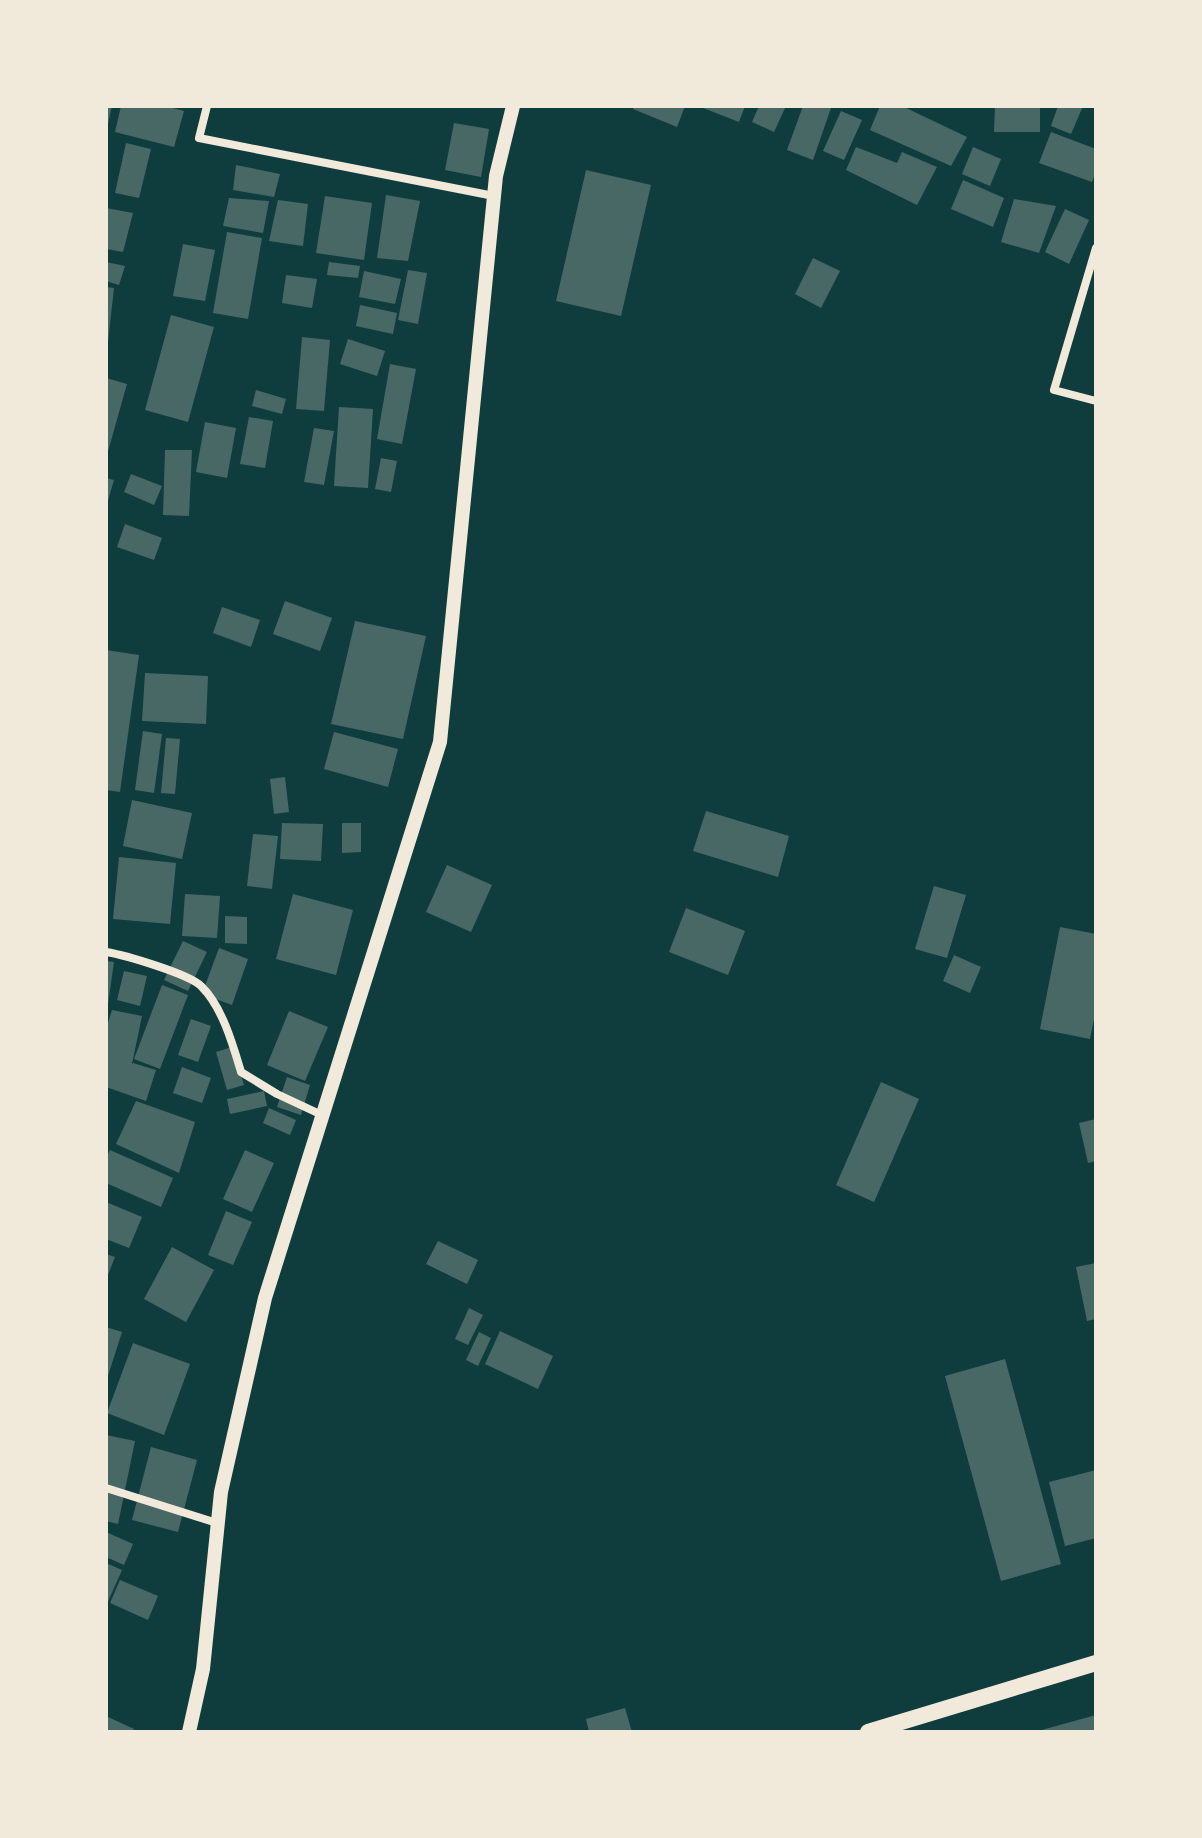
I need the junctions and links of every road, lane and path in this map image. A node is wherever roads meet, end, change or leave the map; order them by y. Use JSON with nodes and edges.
{"nodes":[{"id":1,"x":207,"y":106,"type":"edge"},
{"id":2,"x":513,"y":106,"type":"edge"},
{"id":3,"x":494,"y":196,"type":"junction"},
{"id":4,"x":1096,"y":248,"type":"edge"},
{"id":5,"x":1096,"y":401,"type":"edge"},
{"id":6,"x":106,"y":952,"type":"edge"},
{"id":7,"x":322,"y":1115,"type":"junction"},
{"id":8,"x":106,"y":1488,"type":"edge"},
{"id":9,"x":217,"y":1523,"type":"junction"},
{"id":10,"x":1096,"y":1663,"type":"edge"},
{"id":11,"x":189,"y":1732,"type":"edge"},
{"id":12,"x":868,"y":1732,"type":"edge"}],
"edges":[{"from":1,"to":3,"type":"street"},
{"from":2,"to":3,"type":"street"},
{"from":3,"to":7,"type":"street"},
{"from":4,"to":5,"type":"street"},
{"from":6,"to":7,"type":"street"},
{"from":7,"to":9,"type":"street"},
{"from":8,"to":9,"type":"street"},
{"from":9,"to":11,"type":"street"},
{"from":10,"to":12,"type":"main road"}]}
